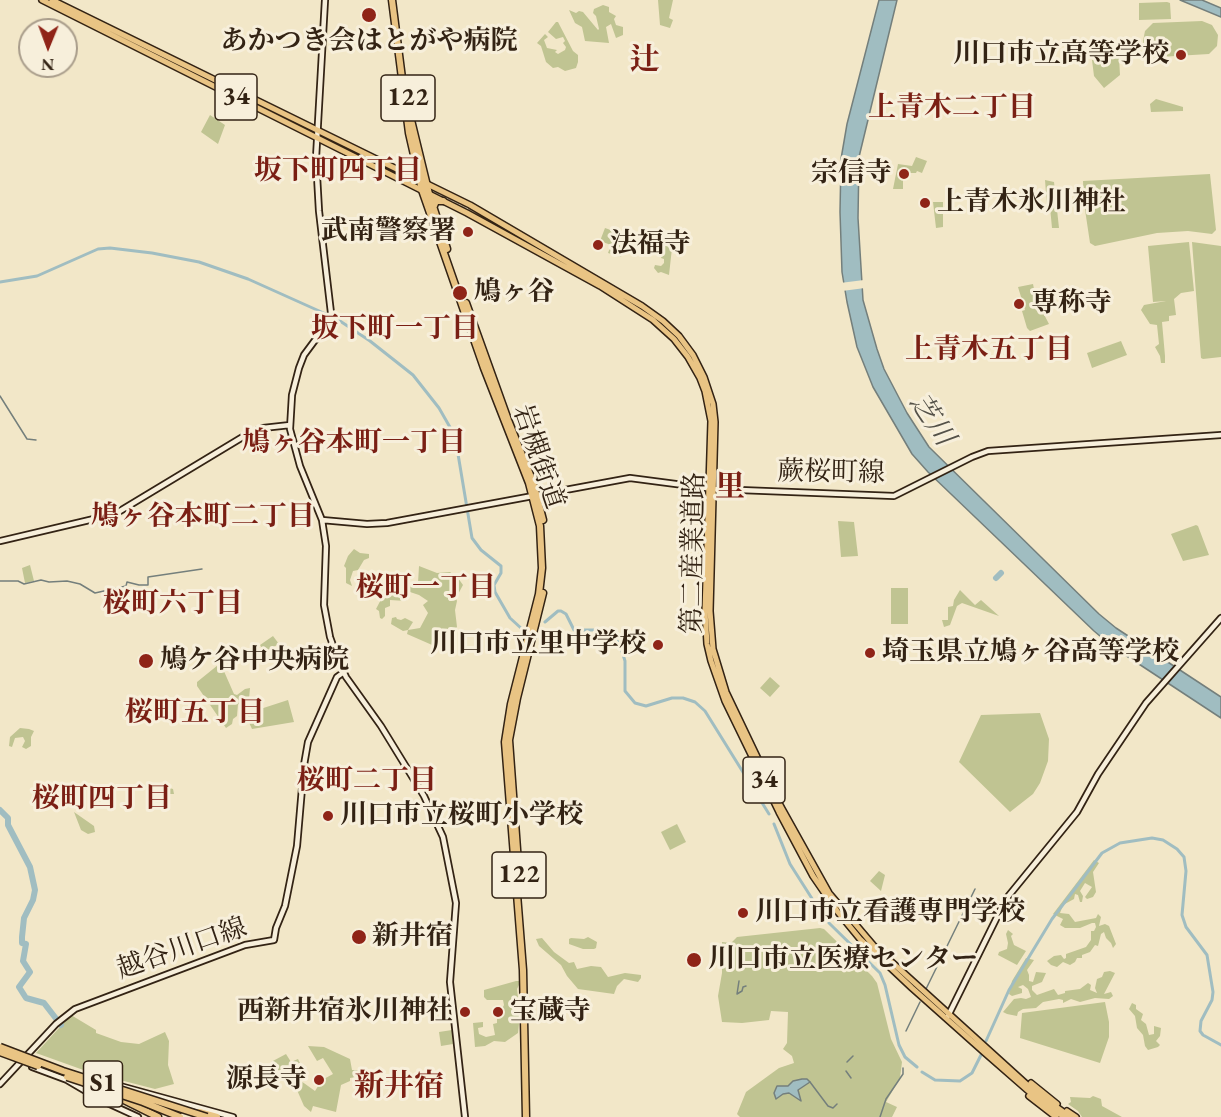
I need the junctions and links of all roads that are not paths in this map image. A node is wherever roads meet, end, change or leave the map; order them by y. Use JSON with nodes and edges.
{"nodes":[{"id":1,"x":42,"y":0,"type":"edge"},
{"id":2,"x":52,"y":0,"type":"edge"},
{"id":3,"x":325,"y":0,"type":"edge"},
{"id":4,"x":395,"y":0,"type":"edge"},
{"id":5,"x":209,"y":80,"type":"junction"},
{"id":6,"x":317,"y":130,"type":"junction"},
{"id":7,"x":316,"y":138,"type":"junction"},
{"id":8,"x":362,"y":151,"type":"junction"},
{"id":9,"x":378,"y":159,"type":"junction"},
{"id":10,"x":362,"y":162,"type":"junction"},
{"id":11,"x":416,"y":166,"type":"junction"},
{"id":12,"x":377,"y":168,"type":"junction"},
{"id":13,"x":405,"y":174,"type":"junction"},
{"id":14,"x":420,"y":181,"type":"junction"},
{"id":15,"x":424,"y":188,"type":"junction"},
{"id":16,"x":429,"y":194,"type":"junction"},
{"id":17,"x":443,"y":201,"type":"junction"},
{"id":18,"x":434,"y":209,"type":"junction"},
{"id":19,"x":556,"y":259,"type":"junction"},
{"id":20,"x":290,"y":425,"type":"junction"},
{"id":21,"x":1221,"y":435,"type":"edge"},
{"id":22,"x":712,"y":489,"type":"junction"},
{"id":23,"x":535,"y":494,"type":"junction"},
{"id":24,"x":322,"y":520,"type":"junction"},
{"id":25,"x":0,"y":541,"type":"edge"},
{"id":26,"x":1221,"y":618,"type":"edge"},
{"id":27,"x":344,"y":672,"type":"junction"},
{"id":28,"x":947,"y":1016,"type":"junction"},
{"id":29,"x":0,"y":1049,"type":"edge"},
{"id":30,"x":27,"y":1055,"type":"junction"},
{"id":31,"x":20,"y":1062,"type":"junction"},
{"id":32,"x":1009,"y":1071,"type":"junction"},
{"id":33,"x":82,"y":1082,"type":"junction"},
{"id":34,"x":0,"y":1084,"type":"edge"},
{"id":35,"x":158,"y":1101,"type":"junction"},
{"id":36,"x":138,"y":1117,"type":"edge"},
{"id":37,"x":158,"y":1117,"type":"edge"},
{"id":38,"x":180,"y":1117,"type":"edge"},
{"id":39,"x":207,"y":1117,"type":"edge"},
{"id":40,"x":218,"y":1117,"type":"edge"},
{"id":41,"x":233,"y":1117,"type":"edge"},
{"id":42,"x":465,"y":1117,"type":"edge"},
{"id":43,"x":528,"y":1117,"type":"edge"},
{"id":44,"x":1056,"y":1117,"type":"edge"},
{"id":45,"x":1070,"y":1117,"type":"edge"}],
"edges":[{"from":1,"to":5,"type":"main road","name":"第二産業道路","number":"34"},
{"from":2,"to":5,"type":"main road","name":"第二産業道路","number":"34"},
{"from":3,"to":6,"type":"main road"},
{"from":4,"to":11,"type":"highway","name":"岩槻街道","number":"122"},
{"from":4,"to":15,"type":"highway","name":"岩槻街道","number":"122"},
{"from":5,"to":6,"type":"main road","name":"第二産業道路","number":"34"},
{"from":5,"to":7,"type":"main road","name":"第二産業道路","number":"34"},
{"from":6,"to":7,"type":"main road"},
{"from":6,"to":8,"type":"main road","name":"第二産業道路","number":"34"},
{"from":7,"to":10,"type":"main road","name":"第二産業道路","number":"34"},
{"from":7,"to":20,"type":"main road"},
{"from":8,"to":9,"type":"main road","name":"第二産業道路","number":"34"},
{"from":8,"to":10,"type":"main road"},
{"from":9,"to":12,"type":"main road"},
{"from":9,"to":13,"type":"main road","name":"第二産業道路","number":"34"},
{"from":10,"to":12,"type":"main road","name":"第二産業道路","number":"34"},
{"from":11,"to":13,"type":"highway"},
{"from":11,"to":14,"type":"highway","name":"岩槻街道","number":"122"},
{"from":12,"to":15,"type":"main road","name":"第二産業道路","number":"34"},
{"from":13,"to":14,"type":"main road","name":"第二産業道路","number":"34"},
{"from":14,"to":15,"type":"highway","name":"岩槻街道","number":"122"},
{"from":15,"to":16,"type":"highway","name":"岩槻街道","number":"122"},
{"from":15,"to":19,"type":"main road","name":"第二産業道路","number":"34"},
{"from":15,"to":23,"type":"highway","name":"岩槻街道","number":"122"},
{"from":16,"to":17,"type":"main road","name":"第二産業道路","number":"34"},
{"from":16,"to":18,"type":"highway","name":"岩槻街道","number":"122"},
{"from":17,"to":18,"type":"highway"},
{"from":17,"to":19,"type":"main road","name":"第二産業道路","number":"34"},
{"from":18,"to":23,"type":"highway","name":"岩槻街道","number":"122"},
{"from":19,"to":22,"type":"main road","name":"第二産業道路","number":"34"},
{"from":20,"to":24,"type":"main road"},
{"from":20,"to":25,"type":"main road"},
{"from":21,"to":22,"type":"main road","name":"蕨桜町線"},
{"from":22,"to":23,"type":"main road","name":"蕨桜町線"},
{"from":22,"to":28,"type":"main road","name":"第二産業道路","number":"34"},
{"from":23,"to":24,"type":"main road","name":"蕨桜町線"},
{"from":23,"to":43,"type":"highway","name":"岩槻街道","number":"122"},
{"from":24,"to":27,"type":"main road"},
{"from":26,"to":28,"type":"main road"},
{"from":27,"to":30,"type":"main road","name":"越谷川口線"},
{"from":27,"to":42,"type":"main road"},
{"from":28,"to":32,"type":"main road","name":"第二産業道路","number":"34"},
{"from":29,"to":30,"type":"main road"},
{"from":29,"to":31,"type":"main road"},
{"from":29,"to":33,"type":"highway","number":"S1","bridge":true},
{"from":29,"to":35,"type":"highway","number":"S1","bridge":true},
{"from":30,"to":31,"type":"main road","name":"越谷川口線"},
{"from":30,"to":41,"type":"main road"},
{"from":31,"to":34,"type":"main road","name":"越谷川口線"},
{"from":31,"to":36,"type":"main road"},
{"from":32,"to":44,"type":"main road"},
{"from":32,"to":45,"type":"main road"},
{"from":32,"to":45,"type":"main road","name":"第二産業道路","number":"34"},
{"from":33,"to":37,"type":"highway","bridge":true},
{"from":33,"to":38,"type":"highway","number":"S1","bridge":true},
{"from":35,"to":39,"type":"highway","number":"S1","bridge":true},
{"from":35,"to":40,"type":"highway","bridge":true}]}
